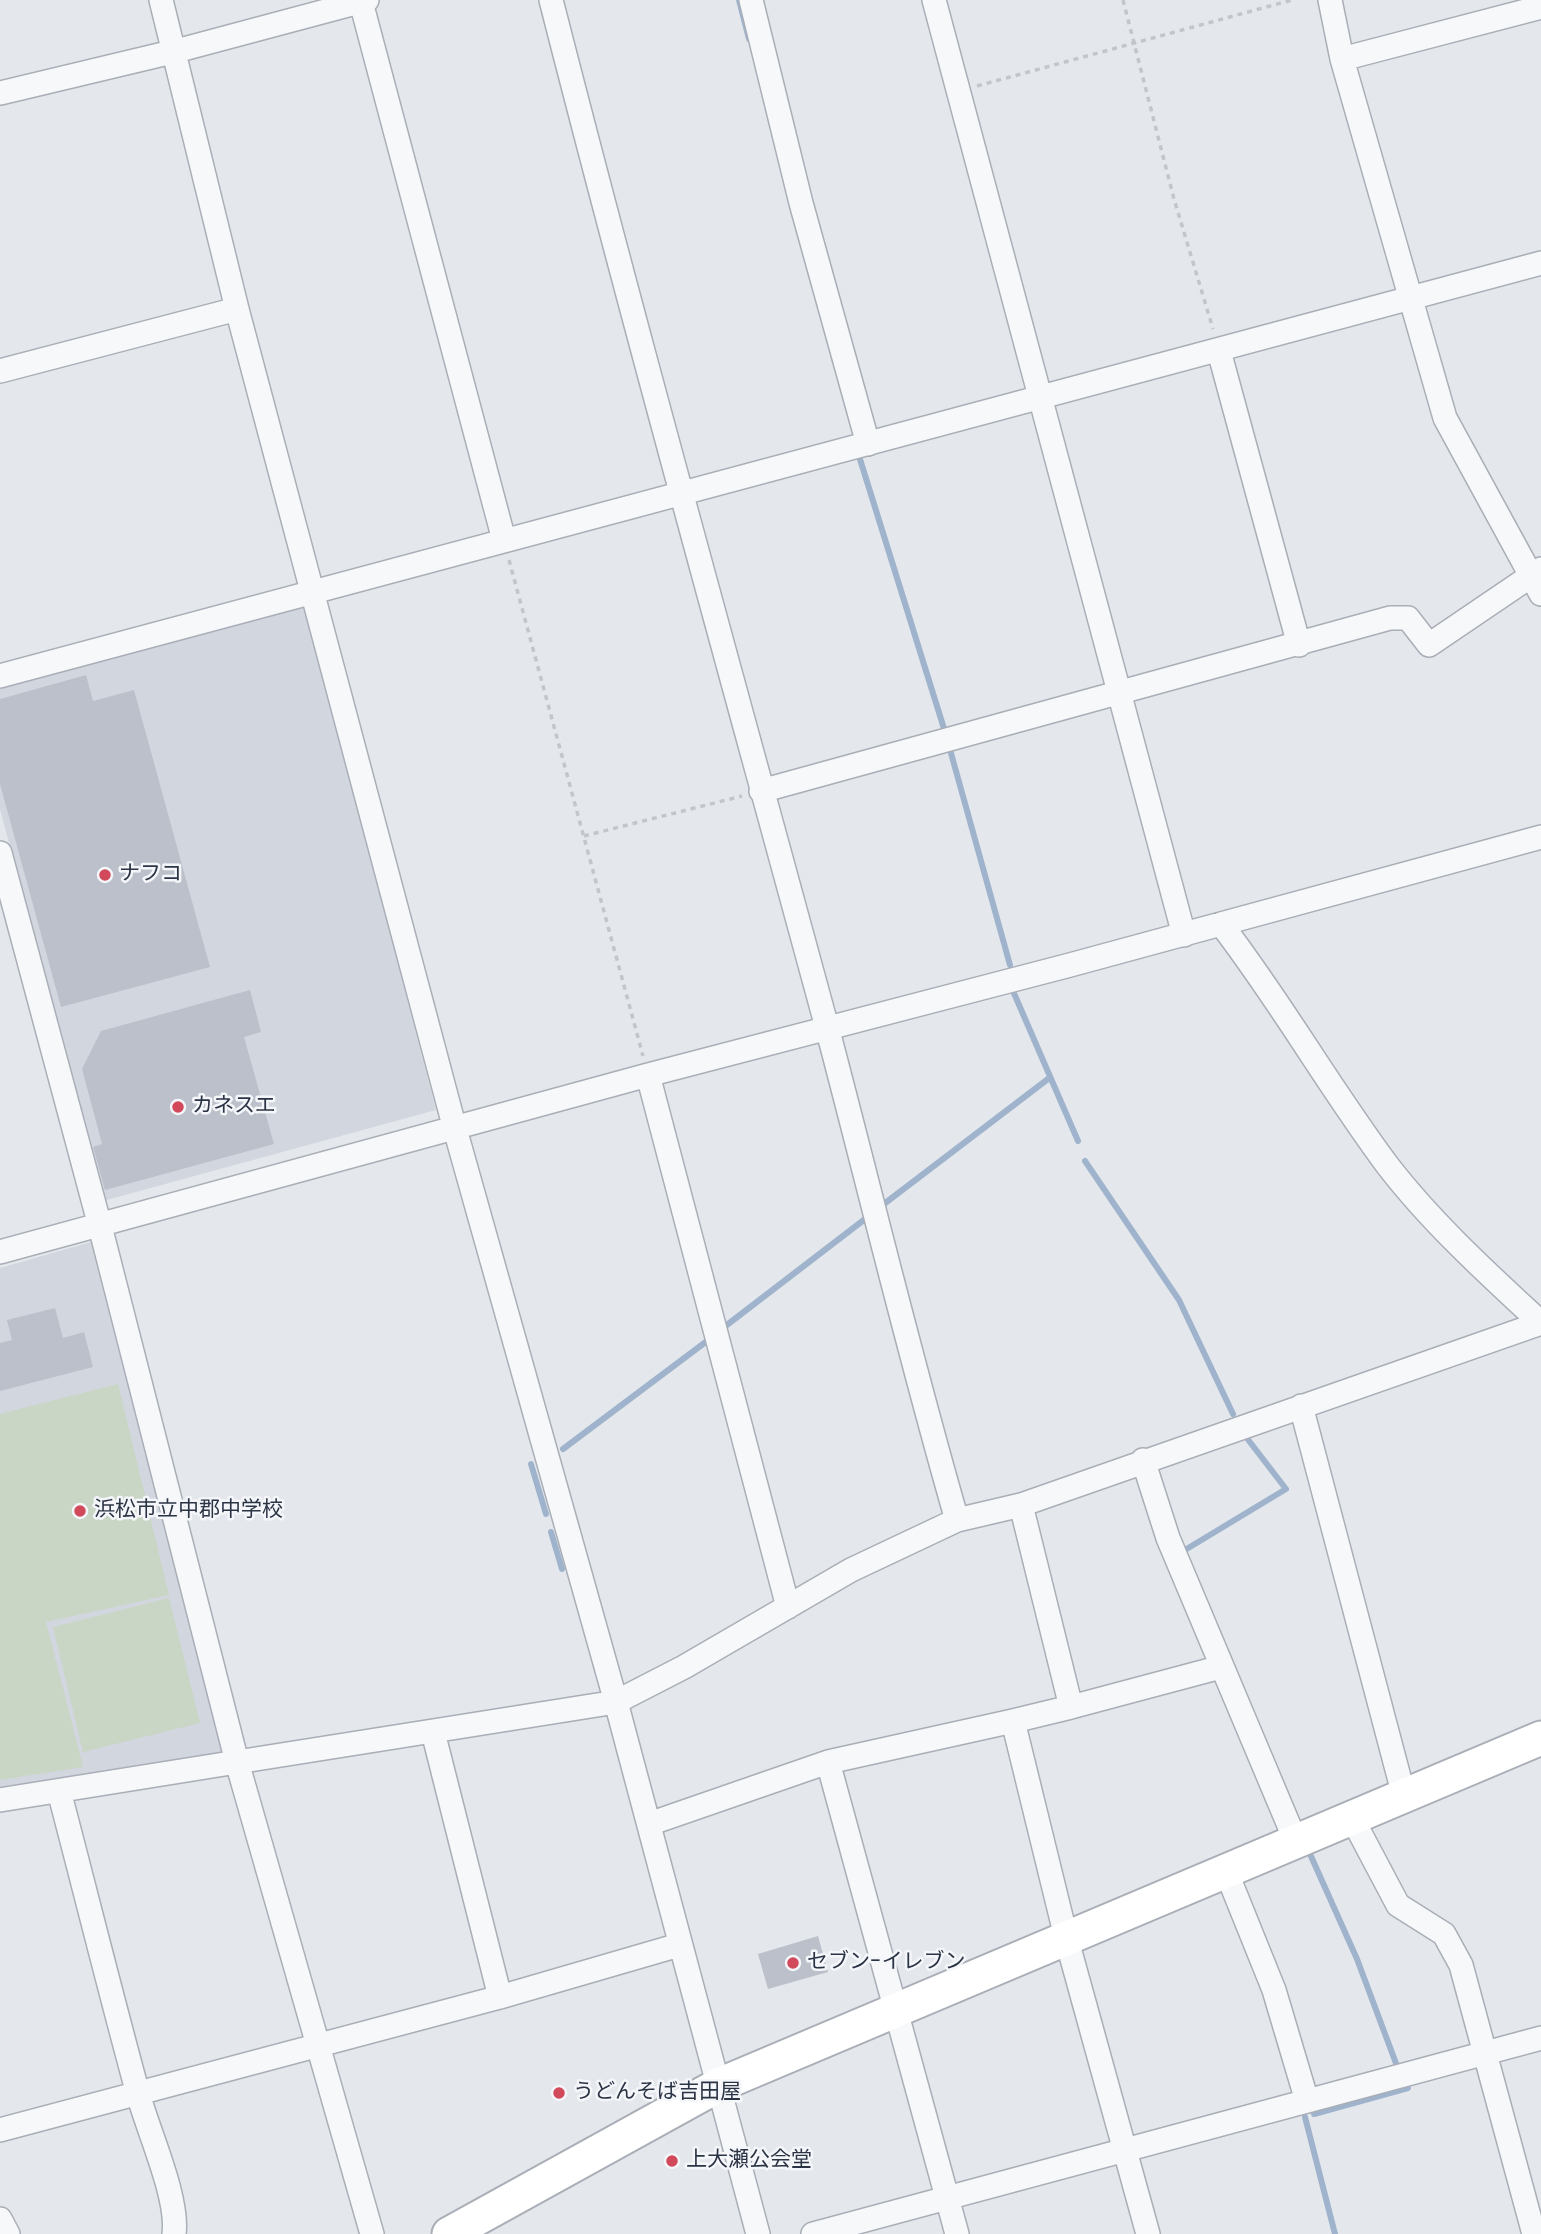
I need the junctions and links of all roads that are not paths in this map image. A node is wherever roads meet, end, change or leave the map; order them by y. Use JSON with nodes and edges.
{"nodes":[{"id":1,"x":161,"y":0,"type":"edge"},
{"id":2,"x":551,"y":0,"type":"edge"},
{"id":3,"x":751,"y":0,"type":"edge"},
{"id":4,"x":934,"y":0,"type":"edge"},
{"id":5,"x":1330,"y":0,"type":"edge"},
{"id":6,"x":364,"y":1,"type":"edge"},
{"id":7,"x":1541,"y":6,"type":"edge"},
{"id":8,"x":176,"y":51,"type":"junction"},
{"id":9,"x":1342,"y":59,"type":"junction"},
{"id":10,"x":0,"y":93,"type":"edge"},
{"id":11,"x":1541,"y":263,"type":"edge"},
{"id":12,"x":1410,"y":298,"type":"junction"},
{"id":13,"x":237,"y":309,"type":"junction"},
{"id":14,"x":1219,"y":351,"type":"junction"},
{"id":15,"x":0,"y":371,"type":"edge"},
{"id":16,"x":1041,"y":396,"type":"junction"},
{"id":17,"x":868,"y":443,"type":"junction"},
{"id":18,"x":681,"y":493,"type":"junction"},
{"id":19,"x":504,"y":540,"type":"junction"},
{"id":20,"x":1538,"y":579,"type":"edge"},
{"id":21,"x":314,"y":590,"type":"junction"},
{"id":22,"x":1299,"y":645,"type":"junction"},
{"id":23,"x":0,"y":676,"type":"edge"},
{"id":24,"x":1118,"y":693,"type":"junction"},
{"id":25,"x":761,"y":791,"type":"junction"},
{"id":26,"x":1541,"y":837,"type":"edge"},
{"id":27,"x":0,"y":853,"type":"edge"},
{"id":28,"x":1221,"y":924,"type":"junction"},
{"id":29,"x":1184,"y":935,"type":"junction"},
{"id":30,"x":827,"y":1028,"type":"junction"},
{"id":31,"x":648,"y":1075,"type":"junction"},
{"id":32,"x":456,"y":1129,"type":"junction"},
{"id":33,"x":100,"y":1226,"type":"junction"},
{"id":34,"x":0,"y":1252,"type":"edge"},
{"id":35,"x":1541,"y":1323,"type":"edge"},
{"id":36,"x":1301,"y":1406,"type":"junction"},
{"id":37,"x":1143,"y":1460,"type":"junction"},
{"id":38,"x":1021,"y":1505,"type":"junction"},
{"id":39,"x":957,"y":1520,"type":"junction"},
{"id":40,"x":788,"y":1607,"type":"junction"},
{"id":41,"x":1221,"y":1667,"type":"junction"},
{"id":42,"x":616,"y":1702,"type":"junction"},
{"id":43,"x":1070,"y":1707,"type":"junction"},
{"id":44,"x":1013,"y":1721,"type":"junction"},
{"id":45,"x":432,"y":1732,"type":"junction"},
{"id":46,"x":1541,"y":1738,"type":"edge"},
{"id":47,"x":237,"y":1762,"type":"junction"},
{"id":48,"x":828,"y":1762,"type":"junction"},
{"id":49,"x":59,"y":1791,"type":"junction"},
{"id":50,"x":1404,"y":1796,"type":"junction"},
{"id":51,"x":0,"y":1800,"type":"edge"},
{"id":52,"x":1352,"y":1818,"type":"junction"},
{"id":53,"x":649,"y":1824,"type":"junction"},
{"id":54,"x":1296,"y":1842,"type":"junction"},
{"id":55,"x":1226,"y":1871,"type":"junction"},
{"id":56,"x":1066,"y":1937,"type":"junction"},
{"id":57,"x":679,"y":1945,"type":"junction"},
{"id":58,"x":500,"y":1997,"type":"junction"},
{"id":59,"x":894,"y":2008,"type":"junction"},
{"id":60,"x":1541,"y":2038,"type":"edge"},
{"id":61,"x":320,"y":2043,"type":"junction"},
{"id":62,"x":1487,"y":2052,"type":"junction"},
{"id":63,"x":719,"y":2085,"type":"junction"},
{"id":64,"x":137,"y":2093,"type":"junction"},
{"id":65,"x":1307,"y":2101,"type":"junction"},
{"id":66,"x":0,"y":2130,"type":"edge"},
{"id":67,"x":1125,"y":2149,"type":"junction"},
{"id":68,"x":947,"y":2198,"type":"junction"},
{"id":69,"x":0,"y":2219,"type":"edge"},
{"id":70,"x":8,"y":2234,"type":"edge"},
{"id":71,"x":174,"y":2234,"type":"edge"},
{"id":72,"x":372,"y":2234,"type":"edge"},
{"id":73,"x":449,"y":2234,"type":"edge"},
{"id":74,"x":758,"y":2234,"type":"edge"},
{"id":75,"x":813,"y":2234,"type":"edge"},
{"id":76,"x":957,"y":2234,"type":"edge"},
{"id":77,"x":1148,"y":2234,"type":"edge"},
{"id":78,"x":1534,"y":2234,"type":"edge"}],
"edges":[{"from":1,"to":8,"type":"street"},
{"from":2,"to":18,"type":"street"},
{"from":3,"to":17,"type":"street"},
{"from":4,"to":16,"type":"street"},
{"from":5,"to":9,"type":"street"},
{"from":6,"to":8,"type":"street"},
{"from":6,"to":19,"type":"street"},
{"from":7,"to":9,"type":"street"},
{"from":8,"to":10,"type":"street"},
{"from":8,"to":13,"type":"street"},
{"from":9,"to":12,"type":"street"},
{"from":11,"to":12,"type":"street"},
{"from":12,"to":14,"type":"street"},
{"from":12,"to":20,"type":"street"},
{"from":13,"to":15,"type":"street"},
{"from":13,"to":21,"type":"street"},
{"from":14,"to":16,"type":"street"},
{"from":14,"to":22,"type":"street"},
{"from":16,"to":17,"type":"street"},
{"from":16,"to":24,"type":"street"},
{"from":17,"to":18,"type":"street"},
{"from":18,"to":19,"type":"street"},
{"from":18,"to":25,"type":"street"},
{"from":19,"to":21,"type":"street"},
{"from":20,"to":22,"type":"street"},
{"from":21,"to":23,"type":"street"},
{"from":21,"to":32,"type":"street"},
{"from":22,"to":24,"type":"street"},
{"from":24,"to":25,"type":"street"},
{"from":24,"to":29,"type":"street"},
{"from":25,"to":30,"type":"street"},
{"from":26,"to":28,"type":"street"},
{"from":27,"to":33,"type":"street"},
{"from":28,"to":29,"type":"street"},
{"from":28,"to":35,"type":"street"},
{"from":29,"to":30,"type":"street"},
{"from":30,"to":31,"type":"street"},
{"from":30,"to":39,"type":"street"},
{"from":31,"to":32,"type":"street"},
{"from":31,"to":40,"type":"street"},
{"from":32,"to":33,"type":"street"},
{"from":32,"to":42,"type":"street"},
{"from":33,"to":34,"type":"street"},
{"from":33,"to":47,"type":"street"},
{"from":35,"to":36,"type":"street"},
{"from":36,"to":37,"type":"street"},
{"from":36,"to":50,"type":"street"},
{"from":37,"to":38,"type":"street"},
{"from":37,"to":41,"type":"street"},
{"from":38,"to":39,"type":"street"},
{"from":38,"to":43,"type":"street"},
{"from":39,"to":40,"type":"street"},
{"from":40,"to":42,"type":"street"},
{"from":41,"to":43,"type":"street"},
{"from":41,"to":54,"type":"street"},
{"from":42,"to":45,"type":"street"},
{"from":42,"to":53,"type":"street"},
{"from":43,"to":44,"type":"street"},
{"from":44,"to":48,"type":"street"},
{"from":44,"to":56,"type":"street"},
{"from":45,"to":47,"type":"street"},
{"from":45,"to":58,"type":"street"},
{"from":46,"to":50,"type":"street"},
{"from":47,"to":49,"type":"street"},
{"from":47,"to":61,"type":"street"},
{"from":48,"to":53,"type":"street"},
{"from":48,"to":59,"type":"street"},
{"from":49,"to":51,"type":"street"},
{"from":49,"to":64,"type":"street"},
{"from":50,"to":52,"type":"street"},
{"from":52,"to":54,"type":"street"},
{"from":52,"to":62,"type":"street"},
{"from":53,"to":57,"type":"street"},
{"from":54,"to":55,"type":"street"},
{"from":55,"to":56,"type":"street"},
{"from":55,"to":65,"type":"street"},
{"from":56,"to":59,"type":"street"},
{"from":56,"to":67,"type":"street"},
{"from":57,"to":58,"type":"street"},
{"from":57,"to":63,"type":"street"},
{"from":58,"to":61,"type":"street"},
{"from":59,"to":63,"type":"street"},
{"from":59,"to":68,"type":"street"},
{"from":60,"to":62,"type":"street"},
{"from":61,"to":64,"type":"street"},
{"from":61,"to":72,"type":"street"},
{"from":62,"to":65,"type":"street"},
{"from":62,"to":78,"type":"street"},
{"from":63,"to":73,"type":"street"},
{"from":63,"to":74,"type":"street"},
{"from":64,"to":66,"type":"street"},
{"from":64,"to":71,"type":"street"},
{"from":65,"to":67,"type":"street"},
{"from":67,"to":68,"type":"street"},
{"from":67,"to":77,"type":"street"},
{"from":68,"to":75,"type":"street"},
{"from":68,"to":76,"type":"street"},
{"from":69,"to":70,"type":"street"}]}
